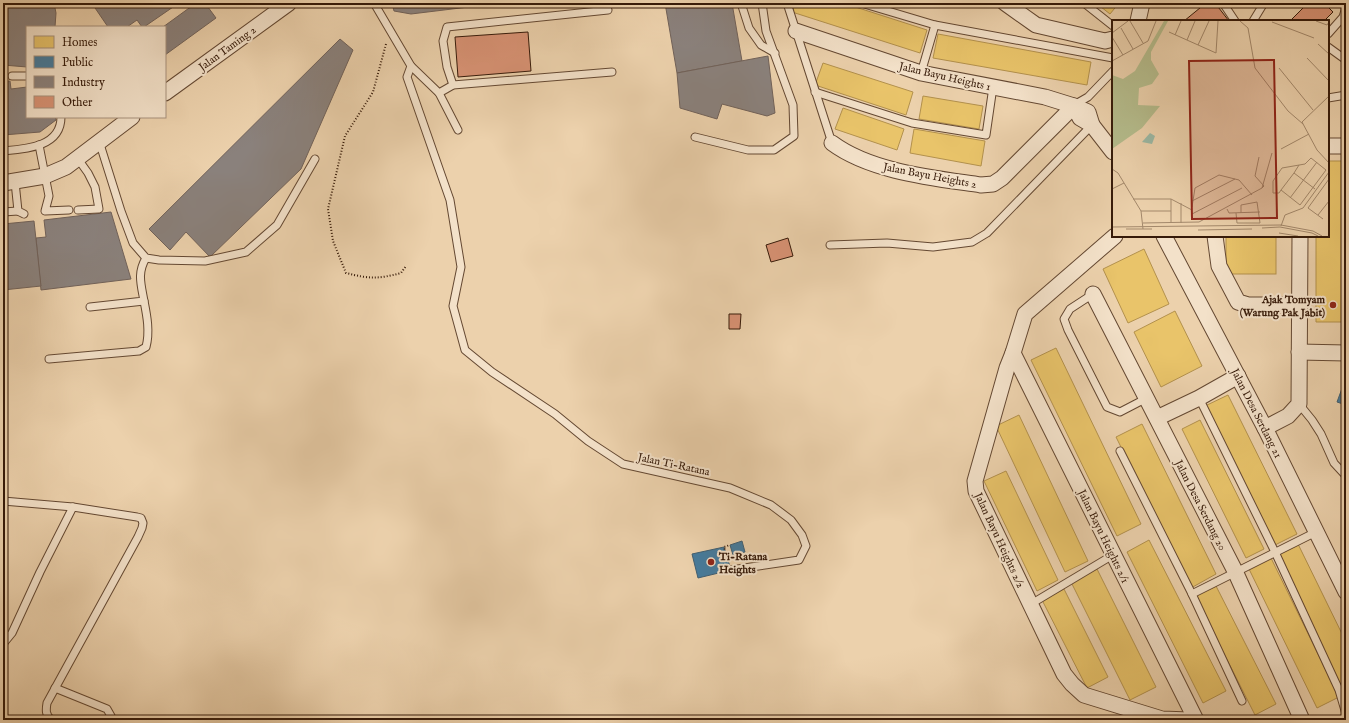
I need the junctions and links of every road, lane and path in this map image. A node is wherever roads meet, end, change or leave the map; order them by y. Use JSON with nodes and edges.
{"nodes":[{"id":1,"x":289,"y":3,"type":"edge"},
{"id":2,"x":374,"y":3,"type":"edge"},
{"id":3,"x":741,"y":3,"type":"edge"},
{"id":4,"x":762,"y":3,"type":"edge"},
{"id":5,"x":787,"y":3,"type":"edge"},
{"id":6,"x":861,"y":3,"type":"edge"},
{"id":7,"x":1005,"y":3,"type":"edge"},
{"id":8,"x":1084,"y":3,"type":"edge"},
{"id":9,"x":1142,"y":3,"type":"edge"},
{"id":10,"x":1223,"y":3,"type":"edge"},
{"id":11,"x":1264,"y":3,"type":"edge"},
{"id":12,"x":1346,"y":7,"type":"edge"},
{"id":13,"x":608,"y":10,"type":"dead end"},
{"id":14,"x":1138,"y":20,"type":"edge"},
{"id":15,"x":1234,"y":20,"type":"edge"},
{"id":16,"x":1254,"y":20,"type":"edge"},
{"id":17,"x":935,"y":25,"type":"junction"},
{"id":18,"x":1112,"y":25,"type":"edge"},
{"id":19,"x":391,"y":31,"type":"junction"},
{"id":20,"x":796,"y":31,"type":"junction"},
{"id":21,"x":1329,"y":33,"type":"edge"},
{"id":22,"x":1112,"y":38,"type":"edge"},
{"id":23,"x":1329,"y":48,"type":"edge"},
{"id":24,"x":775,"y":53,"type":"junction"},
{"id":25,"x":1112,"y":58,"type":"edge"},
{"id":26,"x":1346,"y":60,"type":"edge"},
{"id":27,"x":411,"y":66,"type":"junction"},
{"id":28,"x":612,"y":72,"type":"dead end"},
{"id":29,"x":1112,"y":72,"type":"edge"},
{"id":30,"x":921,"y":73,"type":"junction"},
{"id":31,"x":12,"y":76,"type":"dead end"},
{"id":32,"x":26,"y":76,"type":"edge"},
{"id":33,"x":453,"y":85,"type":"junction"},
{"id":34,"x":993,"y":88,"type":"junction"},
{"id":35,"x":166,"y":92,"type":"edge"},
{"id":36,"x":815,"y":92,"type":"junction"},
{"id":37,"x":439,"y":93,"type":"junction"},
{"id":38,"x":1346,"y":95,"type":"edge"},
{"id":39,"x":1329,"y":98,"type":"edge"},
{"id":40,"x":1074,"y":106,"type":"junction"},
{"id":41,"x":62,"y":118,"type":"edge"},
{"id":42,"x":131,"y":118,"type":"edge"},
{"id":43,"x":1092,"y":125,"type":"junction"},
{"id":44,"x":458,"y":130,"type":"dead end"},
{"id":45,"x":695,"y":137,"type":"dead end"},
{"id":46,"x":99,"y":141,"type":"junction"},
{"id":47,"x":832,"y":143,"type":"joint"},
{"id":48,"x":39,"y":145,"type":"junction"},
{"id":49,"x":1329,"y":146,"type":"edge"},
{"id":50,"x":1346,"y":146,"type":"edge"},
{"id":51,"x":3,"y":151,"type":"edge"},
{"id":52,"x":1112,"y":151,"type":"edge"},
{"id":53,"x":78,"y":159,"type":"junction"},
{"id":54,"x":315,"y":159,"type":"dead end"},
{"id":55,"x":45,"y":176,"type":"junction"},
{"id":56,"x":9,"y":182,"type":"edge"},
{"id":57,"x":69,"y":210,"type":"dead end"},
{"id":58,"x":78,"y":210,"type":"dead end"},
{"id":59,"x":3,"y":212,"type":"edge"},
{"id":60,"x":1114,"y":237,"type":"edge"},
{"id":61,"x":1165,"y":237,"type":"edge"},
{"id":62,"x":1215,"y":237,"type":"edge"},
{"id":63,"x":1300,"y":237,"type":"edge"},
{"id":64,"x":830,"y":245,"type":"dead end"},
{"id":65,"x":146,"y":258,"type":"junction"},
{"id":66,"x":406,"y":266,"type":"dead end"},
{"id":67,"x":1093,"y":294,"type":"joint"},
{"id":68,"x":144,"y":301,"type":"junction"},
{"id":69,"x":1300,"y":304,"type":"junction"},
{"id":70,"x":90,"y":306,"type":"dead end"},
{"id":71,"x":1013,"y":352,"type":"junction"},
{"id":72,"x":1299,"y":352,"type":"junction"},
{"id":73,"x":1346,"y":353,"type":"edge"},
{"id":74,"x":49,"y":359,"type":"dead end"},
{"id":75,"x":1238,"y":376,"type":"junction"},
{"id":76,"x":1147,"y":398,"type":"junction"},
{"id":77,"x":1199,"y":398,"type":"junction"},
{"id":78,"x":1299,"y":404,"type":"junction"},
{"id":79,"x":1157,"y":418,"type":"junction"},
{"id":80,"x":1265,"y":428,"type":"junction"},
{"id":81,"x":1120,"y":451,"type":"dead end"},
{"id":82,"x":1346,"y":476,"type":"edge"},
{"id":83,"x":3,"y":501,"type":"edge"},
{"id":84,"x":73,"y":507,"type":"junction"},
{"id":85,"x":1316,"y":532,"type":"junction"},
{"id":86,"x":730,"y":545,"type":"dead end"},
{"id":87,"x":1275,"y":552,"type":"junction"},
{"id":88,"x":1114,"y":555,"type":"junction"},
{"id":89,"x":731,"y":570,"type":"joint"},
{"id":90,"x":1235,"y":571,"type":"junction"},
{"id":91,"x":1346,"y":592,"type":"edge"},
{"id":92,"x":1192,"y":594,"type":"junction"},
{"id":93,"x":1031,"y":604,"type":"junction"},
{"id":94,"x":3,"y":644,"type":"edge"},
{"id":95,"x":55,"y":688,"type":"junction"},
{"id":96,"x":1242,"y":701,"type":"dead end"},
{"id":97,"x":1346,"y":714,"type":"edge"},
{"id":98,"x":52,"y":720,"type":"edge"},
{"id":99,"x":110,"y":720,"type":"edge"},
{"id":100,"x":1189,"y":720,"type":"edge"},
{"id":101,"x":1196,"y":720,"type":"edge"},
{"id":102,"x":1302,"y":720,"type":"edge"}],
"edges":[{"from":1,"to":35,"type":"street","name":"Jalan Taming 2"},
{"from":2,"to":19,"type":"lane"},
{"from":3,"to":24,"type":"lane"},
{"from":4,"to":24,"type":"lane"},
{"from":5,"to":20,"type":"lane"},
{"from":6,"to":17,"type":"lane"},
{"from":7,"to":22,"type":"street"},
{"from":8,"to":18,"type":"lane"},
{"from":9,"to":14,"type":"street"},
{"from":10,"to":15,"type":"lane"},
{"from":11,"to":16,"type":"lane"},
{"from":12,"to":21,"type":"lane"},
{"from":13,"to":33,"type":"lane"},
{"from":17,"to":25,"type":"lane"},
{"from":17,"to":30,"type":"lane"},
{"from":19,"to":27,"type":"lane"},
{"from":19,"to":66,"type":"path"},
{"from":20,"to":30,"type":"street","name":"Jalan Bayu Heights 1"},
{"from":20,"to":36,"type":"lane"},
{"from":23,"to":26,"type":"lane"},
{"from":24,"to":45,"type":"lane"},
{"from":27,"to":37,"type":"lane"},
{"from":27,"to":89,"type":"lane","name":"Jalan Ti-Ratana"},
{"from":28,"to":33,"type":"lane"},
{"from":29,"to":40,"type":"lane"},
{"from":30,"to":34,"type":"street","name":"Jalan Bayu Heights 1"},
{"from":31,"to":32,"type":"lane"},
{"from":33,"to":37,"type":"lane"},
{"from":34,"to":36,"type":"lane"},
{"from":34,"to":40,"type":"street","name":"Jalan Bayu Heights 1"},
{"from":36,"to":47,"type":"lane"},
{"from":37,"to":44,"type":"lane"},
{"from":38,"to":39,"type":"lane"},
{"from":40,"to":43,"type":"street","name":"Jalan Bayu Heights 1"},
{"from":40,"to":47,"type":"street","name":"Jalan Bayu Heights 2"},
{"from":41,"to":48,"type":"lane"},
{"from":42,"to":46,"type":"street"},
{"from":43,"to":52,"type":"street","name":"Jalan Bayu Heights 1"},
{"from":43,"to":64,"type":"lane"},
{"from":46,"to":53,"type":"street"},
{"from":46,"to":65,"type":"lane"},
{"from":48,"to":51,"type":"lane"},
{"from":48,"to":55,"type":"lane"},
{"from":49,"to":50,"type":"street"},
{"from":53,"to":55,"type":"street"},
{"from":53,"to":58,"type":"lane"},
{"from":54,"to":65,"type":"lane"},
{"from":55,"to":56,"type":"street"},
{"from":55,"to":57,"type":"lane"},
{"from":56,"to":59,"type":"lane"},
{"from":60,"to":71,"type":"street","name":"Jalan Bayu Heights 2/2"},
{"from":61,"to":75,"type":"street","name":"Jalan Desa Serdang 21"},
{"from":62,"to":69,"type":"street"},
{"from":63,"to":69,"type":"street"},
{"from":65,"to":68,"type":"lane"},
{"from":67,"to":76,"type":"street","name":"Jalan Desa Serdang 20"},
{"from":67,"to":76,"type":"lane"},
{"from":68,"to":70,"type":"lane"},
{"from":68,"to":74,"type":"lane"},
{"from":69,"to":72,"type":"street"},
{"from":71,"to":88,"type":"street","name":"Jalan Bayu Heights 2/1"},
{"from":71,"to":93,"type":"street","name":"Jalan Bayu Heights 2/2"},
{"from":72,"to":73,"type":"street"},
{"from":72,"to":78,"type":"street"},
{"from":75,"to":77,"type":"street"},
{"from":75,"to":80,"type":"street","name":"Jalan Desa Serdang 21"},
{"from":76,"to":79,"type":"street","name":"Jalan Desa Serdang 20"},
{"from":77,"to":79,"type":"street"},
{"from":77,"to":87,"type":"lane"},
{"from":78,"to":80,"type":"street"},
{"from":78,"to":82,"type":"lane"},
{"from":79,"to":90,"type":"street","name":"Jalan Desa Serdang 20"},
{"from":80,"to":85,"type":"street","name":"Jalan Desa Serdang 21"},
{"from":81,"to":92,"type":"lane"},
{"from":83,"to":84,"type":"lane"},
{"from":84,"to":94,"type":"lane"},
{"from":84,"to":95,"type":"lane"},
{"from":85,"to":87,"type":"lane"},
{"from":85,"to":91,"type":"street","name":"Jalan Desa Serdang 21"},
{"from":86,"to":89,"type":"path"},
{"from":87,"to":90,"type":"lane"},
{"from":87,"to":97,"type":"lane"},
{"from":88,"to":93,"type":"lane"},
{"from":88,"to":101,"type":"street","name":"Jalan Bayu Heights 2/1"},
{"from":90,"to":92,"type":"lane"},
{"from":90,"to":102,"type":"street","name":"Jalan Desa Serdang 20"},
{"from":92,"to":96,"type":"lane"},
{"from":93,"to":100,"type":"street","name":"Jalan Bayu Heights 2/2"},
{"from":95,"to":98,"type":"lane"},
{"from":95,"to":99,"type":"lane"}]}
